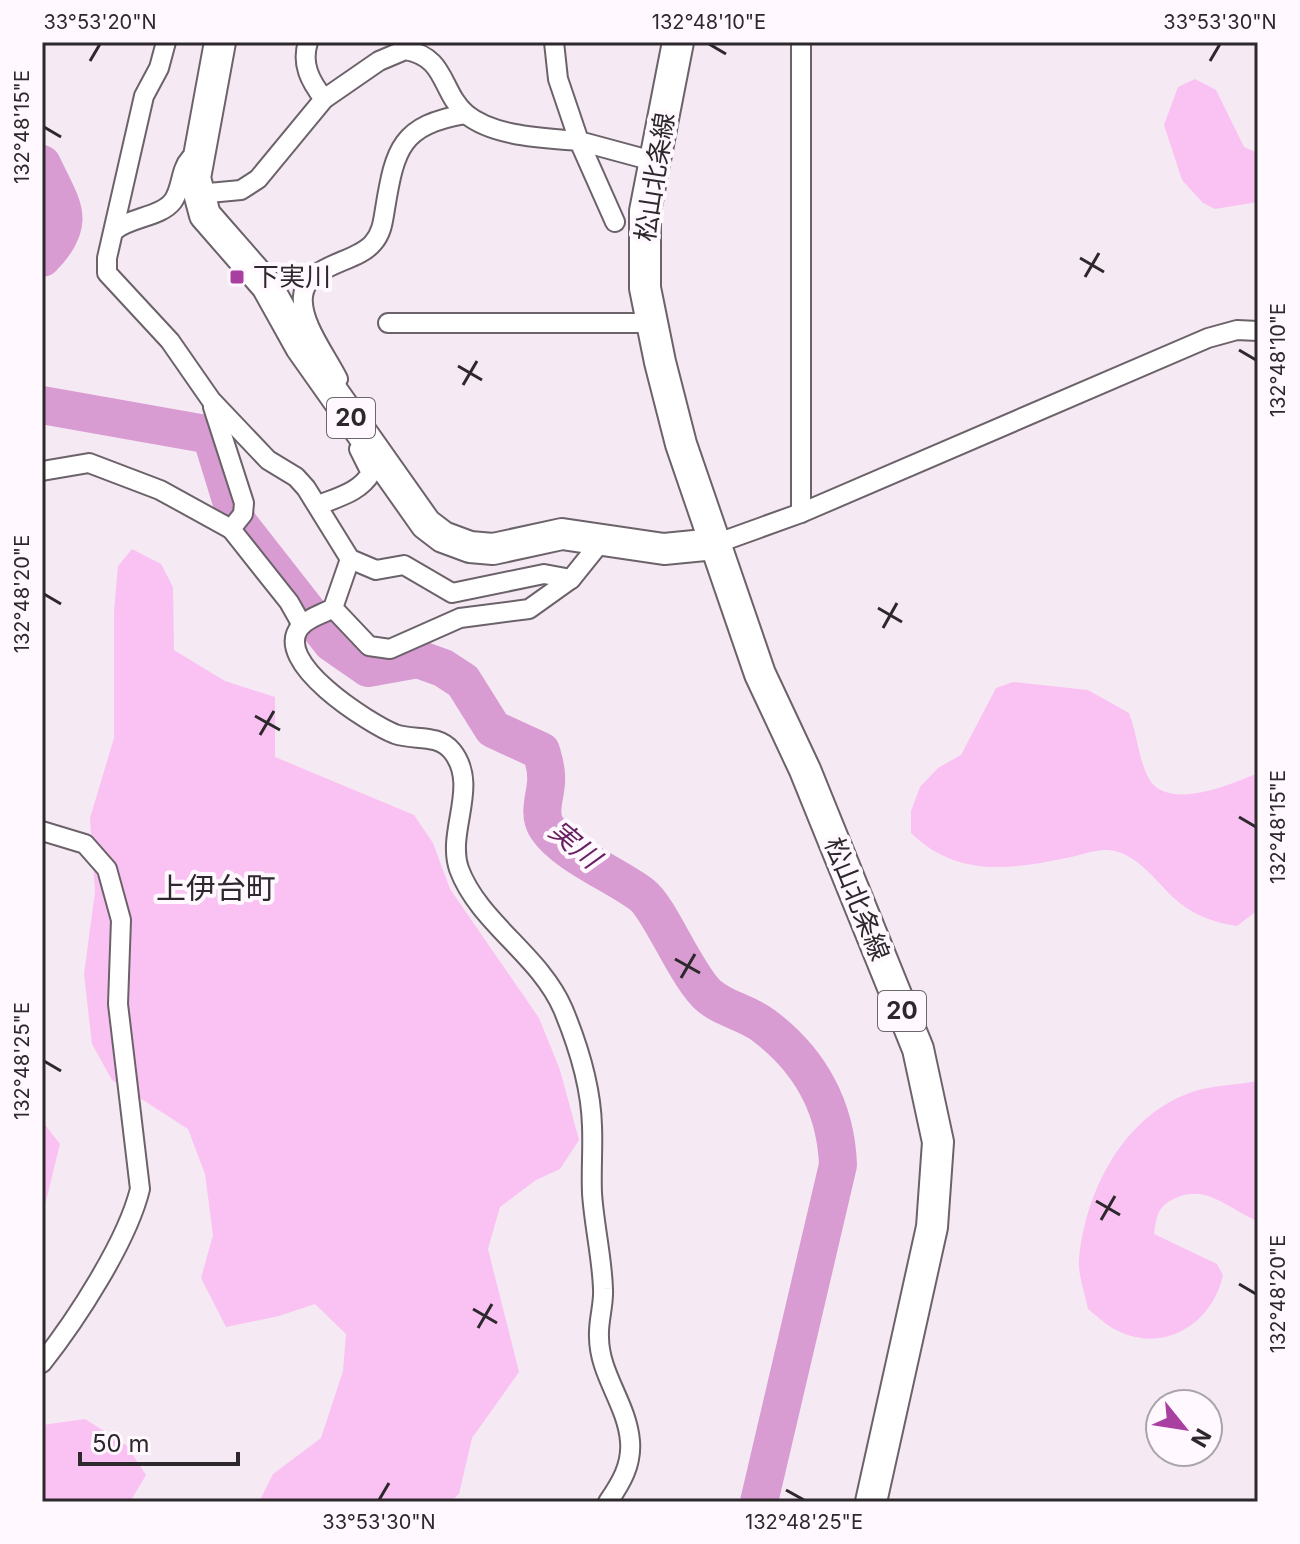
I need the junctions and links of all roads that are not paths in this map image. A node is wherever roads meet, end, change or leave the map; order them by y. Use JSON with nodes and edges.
{"nodes":[{"id":1,"x":166,"y":42,"type":"edge"},
{"id":2,"x":220,"y":42,"type":"edge"},
{"id":3,"x":308,"y":42,"type":"edge"},
{"id":4,"x":554,"y":42,"type":"edge"},
{"id":5,"x":678,"y":42,"type":"edge"},
{"id":6,"x":801,"y":42,"type":"edge"},
{"id":7,"x":324,"y":99,"type":"junction"},
{"id":8,"x":466,"y":114,"type":"junction"},
{"id":9,"x":579,"y":141,"type":"junction"},
{"id":10,"x":200,"y":151,"type":"junction"},
{"id":11,"x":653,"y":161,"type":"junction"},
{"id":12,"x":198,"y":194,"type":"junction"},
{"id":13,"x":615,"y":222,"type":"dead end"},
{"id":14,"x":115,"y":230,"type":"junction"},
{"id":15,"x":388,"y":323,"type":"dead end"},
{"id":16,"x":652,"y":323,"type":"junction"},
{"id":17,"x":1258,"y":331,"type":"edge"},
{"id":18,"x":211,"y":400,"type":"junction"},
{"id":19,"x":346,"y":410,"type":"junction"},
{"id":20,"x":369,"y":444,"type":"junction"},
{"id":21,"x":42,"y":471,"type":"edge"},
{"id":22,"x":319,"y":505,"type":"junction"},
{"id":23,"x":801,"y":513,"type":"junction"},
{"id":24,"x":236,"y":522,"type":"junction"},
{"id":25,"x":604,"y":538,"type":"junction"},
{"id":26,"x":715,"y":544,"type":"junction"},
{"id":27,"x":350,"y":559,"type":"junction"},
{"id":28,"x":571,"y":579,"type":"junction"},
{"id":29,"x":330,"y":609,"type":"junction"},
{"id":30,"x":305,"y":623,"type":"junction"},
{"id":31,"x":42,"y":831,"type":"edge"},
{"id":32,"x":42,"y":1363,"type":"edge"},
{"id":33,"x":608,"y":1502,"type":"edge"},
{"id":34,"x":871,"y":1502,"type":"edge"}],
"edges":[{"from":1,"to":14,"type":"street"},
{"from":2,"to":10,"type":"main road"},
{"from":3,"to":7,"type":"street"},
{"from":4,"to":9,"type":"street"},
{"from":5,"to":11,"type":"main road","name":"松山北条線","number":"20"},
{"from":6,"to":23,"type":"street"},
{"from":7,"to":8,"type":"street"},
{"from":7,"to":12,"type":"street"},
{"from":8,"to":9,"type":"street"},
{"from":8,"to":19,"type":"street"},
{"from":9,"to":11,"type":"street"},
{"from":9,"to":13,"type":"street"},
{"from":10,"to":12,"type":"main road"},
{"from":10,"to":14,"type":"street"},
{"from":11,"to":16,"type":"main road","name":"松山北条線","number":"20"},
{"from":12,"to":19,"type":"main road","number":"20"},
{"from":14,"to":18,"type":"street"},
{"from":15,"to":16,"type":"street"},
{"from":16,"to":26,"type":"main road","name":"松山北条線","number":"20"},
{"from":17,"to":23,"type":"street"},
{"from":18,"to":22,"type":"street"},
{"from":18,"to":24,"type":"street"},
{"from":19,"to":20,"type":"main road","number":"20"},
{"from":20,"to":22,"type":"street"},
{"from":20,"to":25,"type":"main road","number":"20"},
{"from":21,"to":24,"type":"street"},
{"from":22,"to":27,"type":"street"},
{"from":23,"to":26,"type":"street"},
{"from":24,"to":30,"type":"street"},
{"from":25,"to":26,"type":"main road","number":"20"},
{"from":25,"to":28,"type":"street"},
{"from":26,"to":34,"type":"main road","name":"松山北条線","number":"20"},
{"from":27,"to":28,"type":"street"},
{"from":27,"to":29,"type":"street"},
{"from":28,"to":29,"type":"street"},
{"from":29,"to":30,"type":"street"},
{"from":30,"to":33,"type":"street"},
{"from":31,"to":32,"type":"street"}]}
